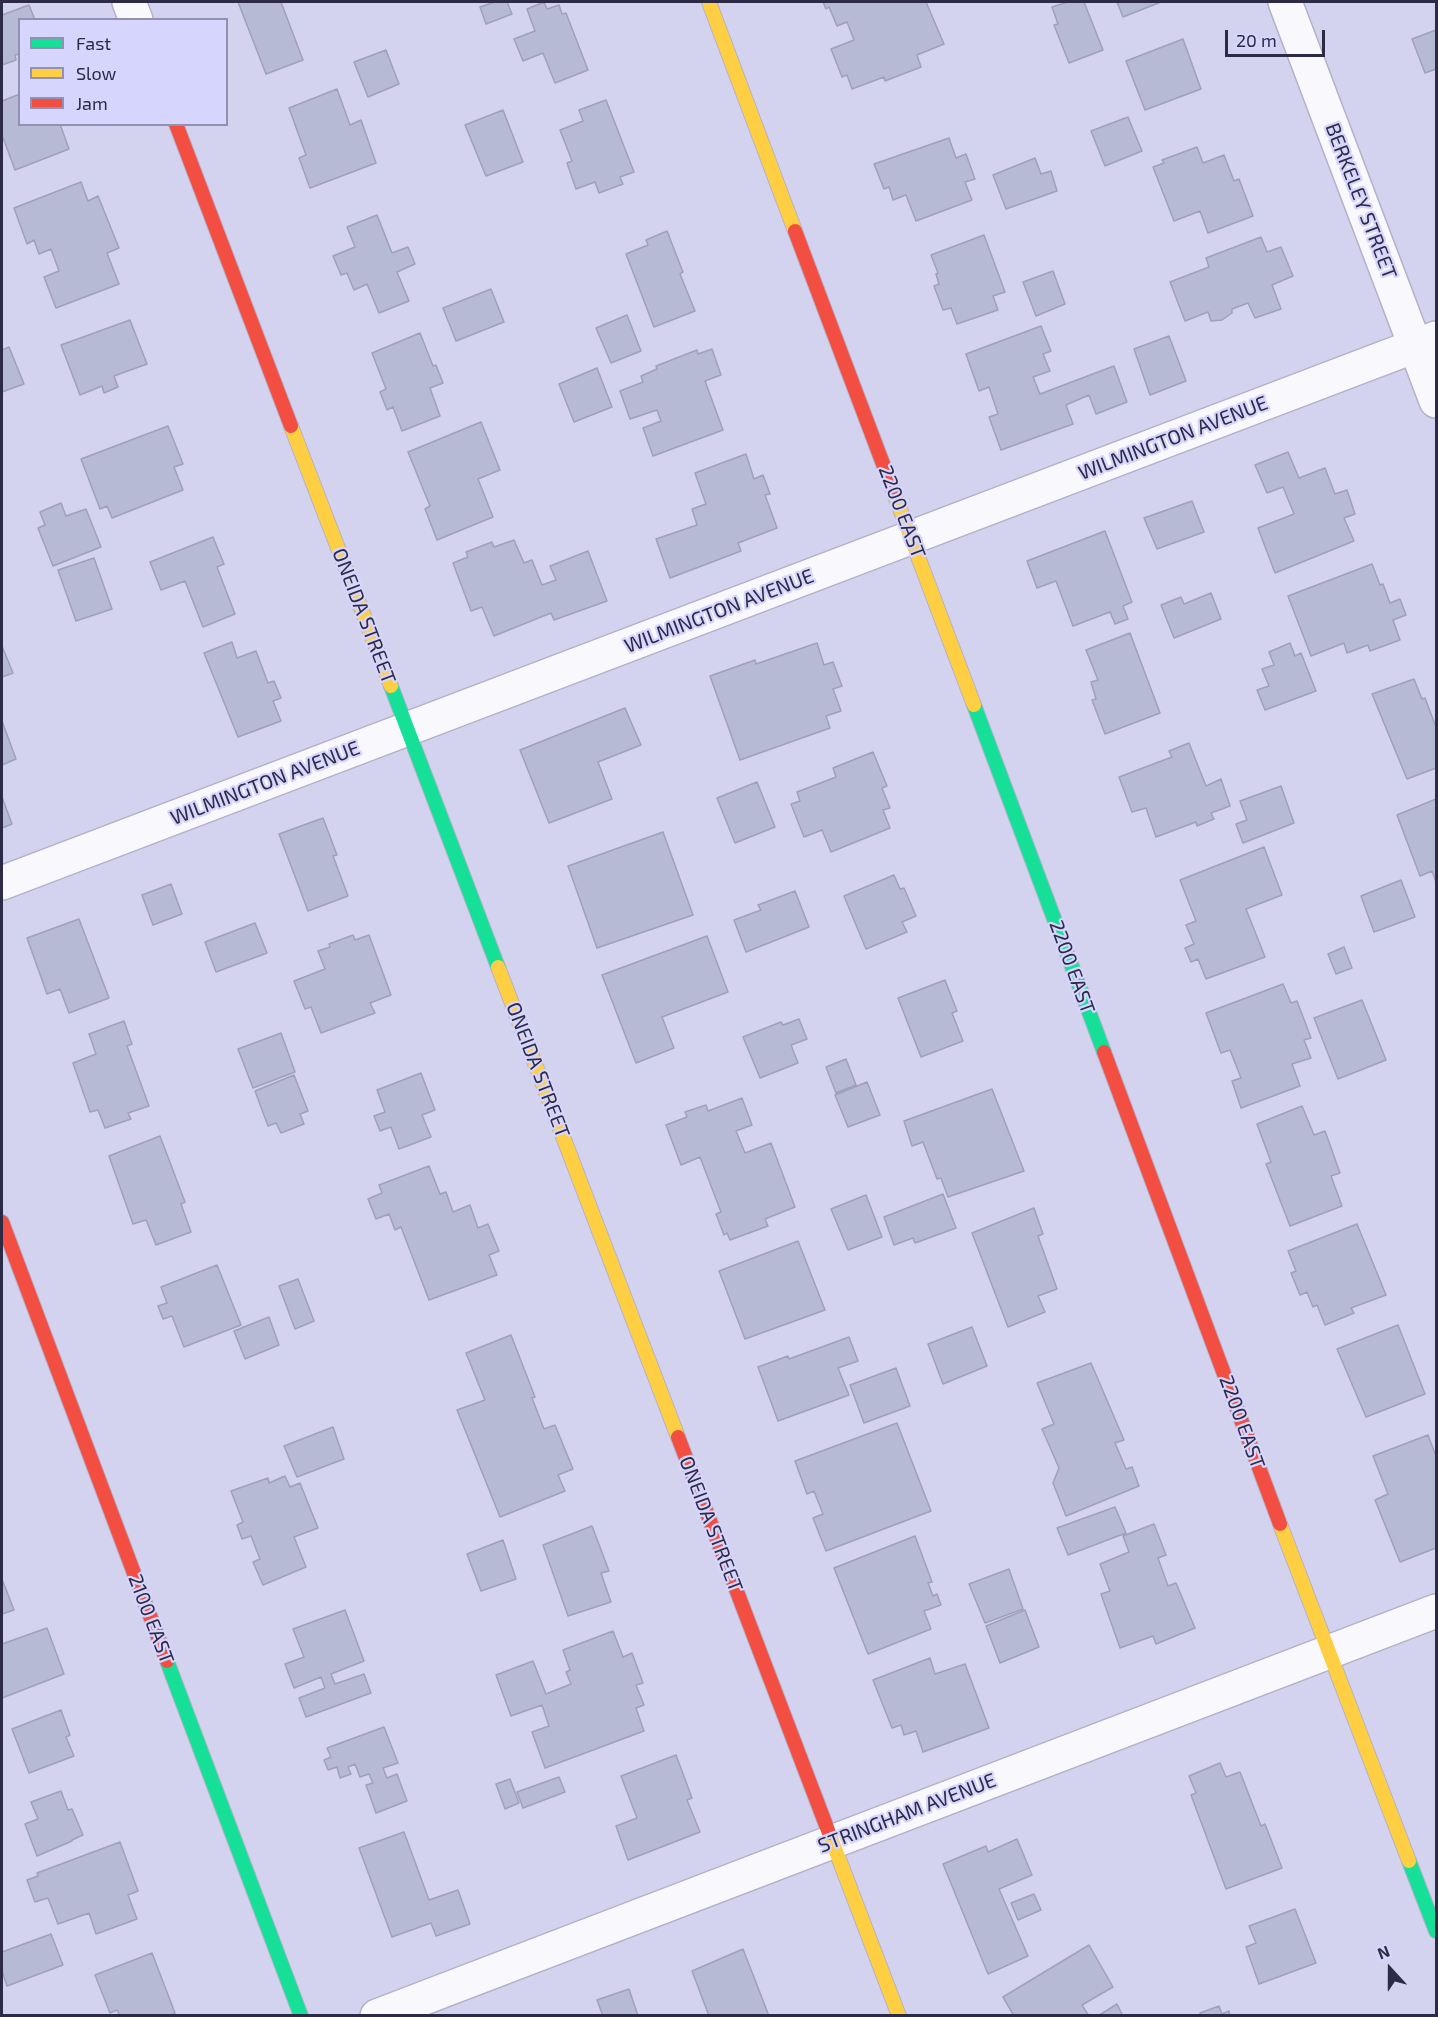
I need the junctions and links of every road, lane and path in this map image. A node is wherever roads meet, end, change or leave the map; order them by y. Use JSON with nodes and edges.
{"nodes":[{"id":1,"x":129,"y":2,"type":"edge"},
{"id":2,"x":709,"y":2,"type":"edge"},
{"id":3,"x":1285,"y":2,"type":"edge"},
{"id":4,"x":135,"y":18,"type":"edge"},
{"id":5,"x":177,"y":126,"type":"edge"},
{"id":6,"x":1426,"y":342,"type":"edge"},
{"id":7,"x":1437,"y":401,"type":"edge"},
{"id":8,"x":911,"y":537,"type":"junction"},
{"id":9,"x":407,"y":729,"type":"junction"},
{"id":10,"x":2,"y":883,"type":"edge"},
{"id":11,"x":2,"y":1222,"type":"edge"},
{"id":12,"x":1437,"y":1611,"type":"edge"},
{"id":13,"x":1328,"y":1652,"type":"junction"},
{"id":14,"x":833,"y":1841,"type":"junction"},
{"id":15,"x":1437,"y":1931,"type":"edge"},
{"id":16,"x":301,"y":2016,"type":"edge"},
{"id":17,"x":377,"y":2016,"type":"edge"},
{"id":18,"x":899,"y":2016,"type":"edge"}],
"edges":[{"from":1,"to":4,"type":"street"},
{"from":2,"to":8,"type":"street","name":"2200 EAST"},
{"from":3,"to":6,"type":"street","name":"BERKELEY STREET"},
{"from":5,"to":9,"type":"street","name":"ONEIDA STREET"},
{"from":6,"to":7,"type":"street","name":"BERKELEY STREET"},
{"from":6,"to":8,"type":"street","name":"WILMINGTON AVENUE"},
{"from":8,"to":9,"type":"street","name":"WILMINGTON AVENUE"},
{"from":8,"to":13,"type":"street","name":"2200 EAST"},
{"from":9,"to":10,"type":"street","name":"WILMINGTON AVENUE"},
{"from":9,"to":14,"type":"street","name":"ONEIDA STREET"},
{"from":11,"to":16,"type":"street","name":"2100 EAST"},
{"from":12,"to":13,"type":"street","name":"STRINGHAM AVENUE"},
{"from":13,"to":14,"type":"street","name":"STRINGHAM AVENUE"},
{"from":13,"to":15,"type":"street","name":"2200 EAST"},
{"from":14,"to":17,"type":"street","name":"STRINGHAM AVENUE"},
{"from":14,"to":18,"type":"street","name":"ONEIDA STREET"}]}
